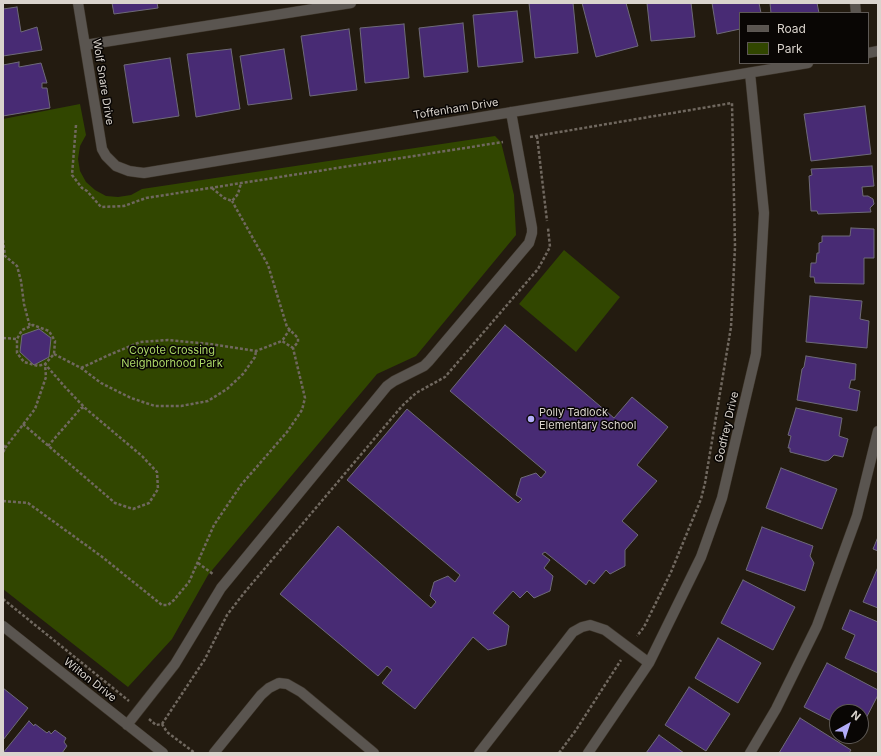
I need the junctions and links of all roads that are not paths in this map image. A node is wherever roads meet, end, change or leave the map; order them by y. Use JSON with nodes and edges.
{"nodes":[{"id":1,"x":78,"y":3,"type":"edge"},
{"id":2,"x":351,"y":3,"type":"edge"},
{"id":3,"x":85,"y":45,"type":"junction"},
{"id":4,"x":802,"y":64,"type":"edge"},
{"id":5,"x":750,"y":73,"type":"junction"},
{"id":6,"x":511,"y":112,"type":"junction"},
{"id":7,"x":111,"y":161,"type":"joint"},
{"id":8,"x":878,"y":431,"type":"edge"},
{"id":9,"x":3,"y":626,"type":"edge"},
{"id":10,"x":649,"y":663,"type":"junction"},
{"id":11,"x":127,"y":725,"type":"junction"},
{"id":12,"x":163,"y":753,"type":"edge"},
{"id":13,"x":214,"y":753,"type":"edge"},
{"id":14,"x":374,"y":753,"type":"edge"},
{"id":15,"x":479,"y":753,"type":"edge"},
{"id":16,"x":588,"y":753,"type":"edge"},
{"id":17,"x":750,"y":753,"type":"edge"}],
"edges":[{"from":1,"to":3,"type":"street","name":"Wolf Snare Drive"},
{"from":2,"to":3,"type":"street"},
{"from":3,"to":7,"type":"street","name":"Wolf Snare Drive"},
{"from":4,"to":5,"type":"street","name":"Toffenham Drive"},
{"from":5,"to":6,"type":"street","name":"Toffenham Drive"},
{"from":5,"to":10,"type":"street","name":"Godfrey Drive"},
{"from":6,"to":7,"type":"street","name":"Toffenham Drive"},
{"from":6,"to":11,"type":"street"},
{"from":8,"to":17,"type":"street"},
{"from":9,"to":11,"type":"street","name":"Wilton Drive"},
{"from":10,"to":15,"type":"street"},
{"from":10,"to":16,"type":"street","name":"Godfrey Drive"},
{"from":11,"to":12,"type":"street","name":"Wilton Drive"},
{"from":13,"to":14,"type":"street"}]}
